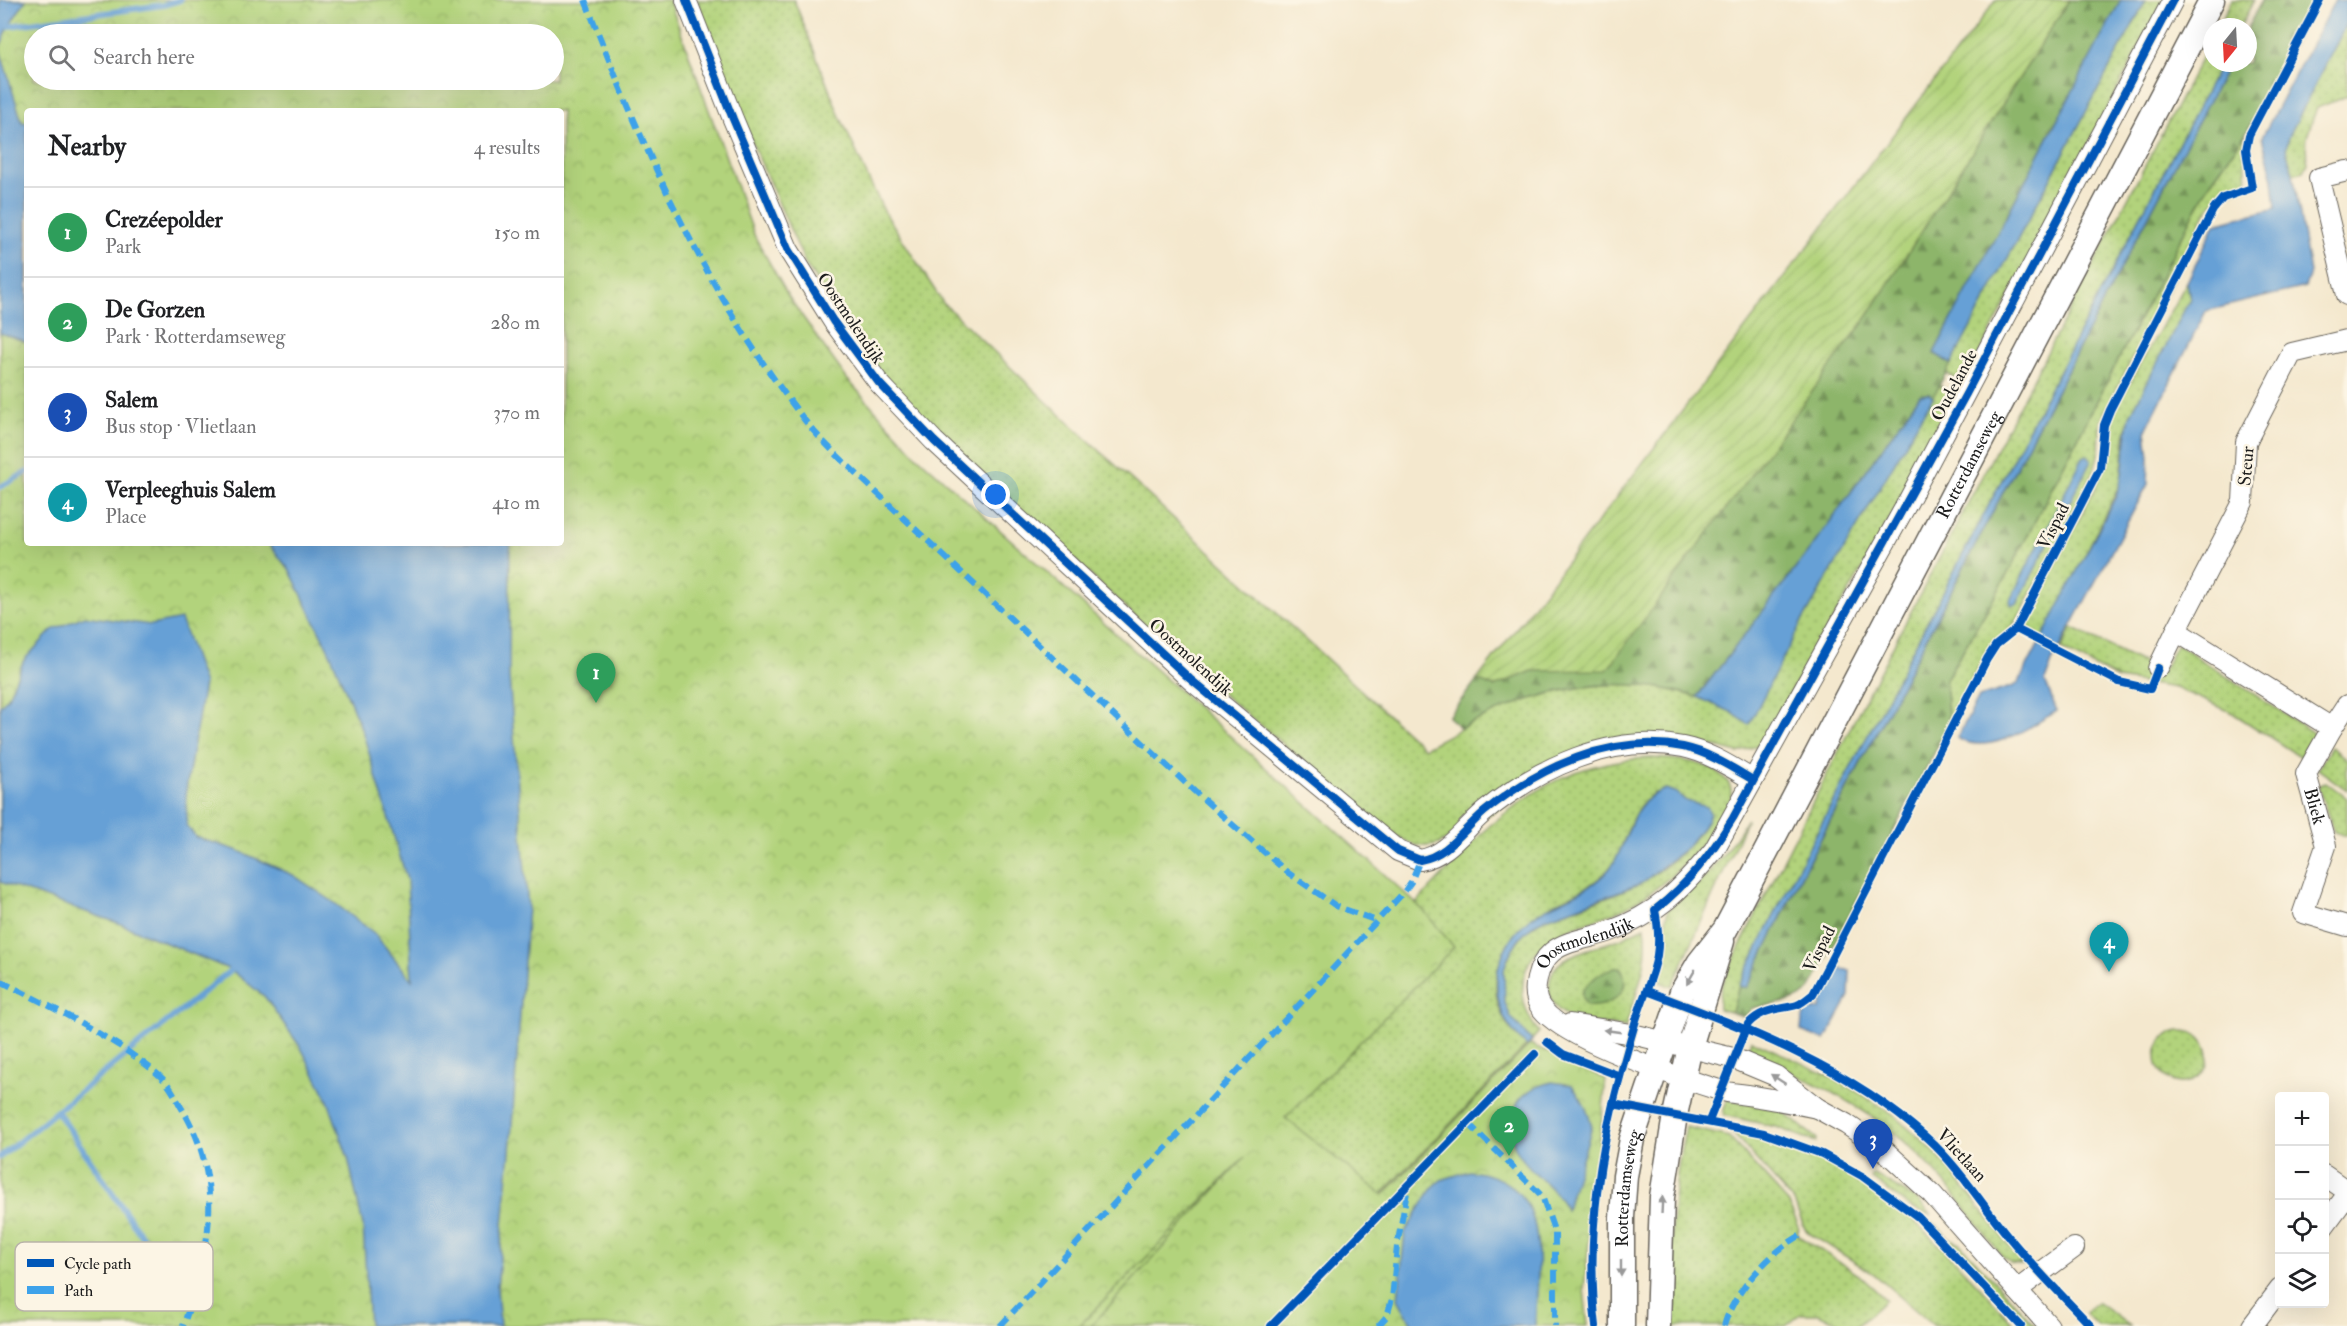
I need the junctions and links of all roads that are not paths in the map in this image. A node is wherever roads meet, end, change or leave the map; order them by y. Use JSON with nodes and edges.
{"nodes":[{"id":1,"x":686,"y":0,"type":"edge"},
{"id":2,"x":2172,"y":0,"type":"edge"},
{"id":3,"x":2212,"y":0,"type":"edge"},
{"id":4,"x":2347,"y":171,"type":"edge"},
{"id":5,"x":2347,"y":295,"type":"edge"},
{"id":6,"x":2347,"y":340,"type":"edge"},
{"id":7,"x":2176,"y":631,"type":"junction"},
{"id":8,"x":2158,"y":669,"type":"dead end"},
{"id":9,"x":2347,"y":705,"type":"edge"},
{"id":10,"x":2331,"y":728,"type":"junction"},
{"id":11,"x":1753,"y":780,"type":"junction"},
{"id":12,"x":2347,"y":926,"type":"edge"},
{"id":13,"x":1725,"y":930,"type":"junction"},
{"id":14,"x":1558,"y":1023,"type":"junction"},
{"id":15,"x":1665,"y":1041,"type":"junction"},
{"id":16,"x":1690,"y":1047,"type":"junction"},
{"id":17,"x":1656,"y":1067,"type":"junction"},
{"id":18,"x":1682,"y":1076,"type":"junction"},
{"id":19,"x":1817,"y":1108,"type":"junction"},
{"id":20,"x":2329,"y":1179,"type":"edge"},
{"id":21,"x":2347,"y":1193,"type":"edge"},
{"id":22,"x":2329,"y":1220,"type":"edge"},
{"id":23,"x":2074,"y":1248,"type":"dead end"},
{"id":24,"x":2017,"y":1290,"type":"junction"},
{"id":25,"x":2275,"y":1295,"type":"edge"},
{"id":26,"x":1622,"y":1326,"type":"edge"},
{"id":27,"x":1658,"y":1326,"type":"edge"},
{"id":28,"x":2049,"y":1326,"type":"edge"},
{"id":29,"x":2252,"y":1326,"type":"edge"}],
"edges":[{"from":1,"to":11,"type":"street","name":"Oostmolendijk"},
{"from":2,"to":11,"type":"street","name":"Oudelande"},
{"from":3,"to":13,"type":"main road","name":"Rotterdamseweg"},
{"from":4,"to":5,"type":"street"},
{"from":6,"to":7,"type":"street","name":"Steur"},
{"from":7,"to":8,"type":"street","name":"Steur"},
{"from":7,"to":10,"type":"street"},
{"from":9,"to":10,"type":"street"},
{"from":10,"to":12,"type":"street","name":"Bliek"},
{"from":11,"to":14,"type":"street","name":"Oostmolendijk"},
{"from":13,"to":15,"type":"main road","name":"Rotterdamseweg","one_way":true},
{"from":13,"to":16,"type":"main road","name":"Rotterdamseweg"},
{"from":15,"to":14,"type":"street","one_way":true},
{"from":14,"to":17,"type":"street","name":"Oostmolendijk"},
{"from":15,"to":16,"type":"street"},
{"from":15,"to":17,"type":"main road","name":"Rotterdamseweg"},
{"from":16,"to":18,"type":"main road","name":"Rotterdamseweg"},
{"from":19,"to":16,"type":"street","one_way":true},
{"from":17,"to":18,"type":"street","name":"Oostmolendijk"},
{"from":17,"to":26,"type":"main road","name":"Rotterdamseweg","one_way":true},
{"from":18,"to":19,"type":"street"},
{"from":27,"to":18,"type":"main road","name":"Rotterdamseweg","one_way":true},
{"from":19,"to":24,"type":"street"},
{"from":20,"to":21,"type":"street"},
{"from":21,"to":22,"type":"street"},
{"from":23,"to":24,"type":"street"},
{"from":24,"to":28,"type":"street"},
{"from":25,"to":29,"type":"street"}]}
